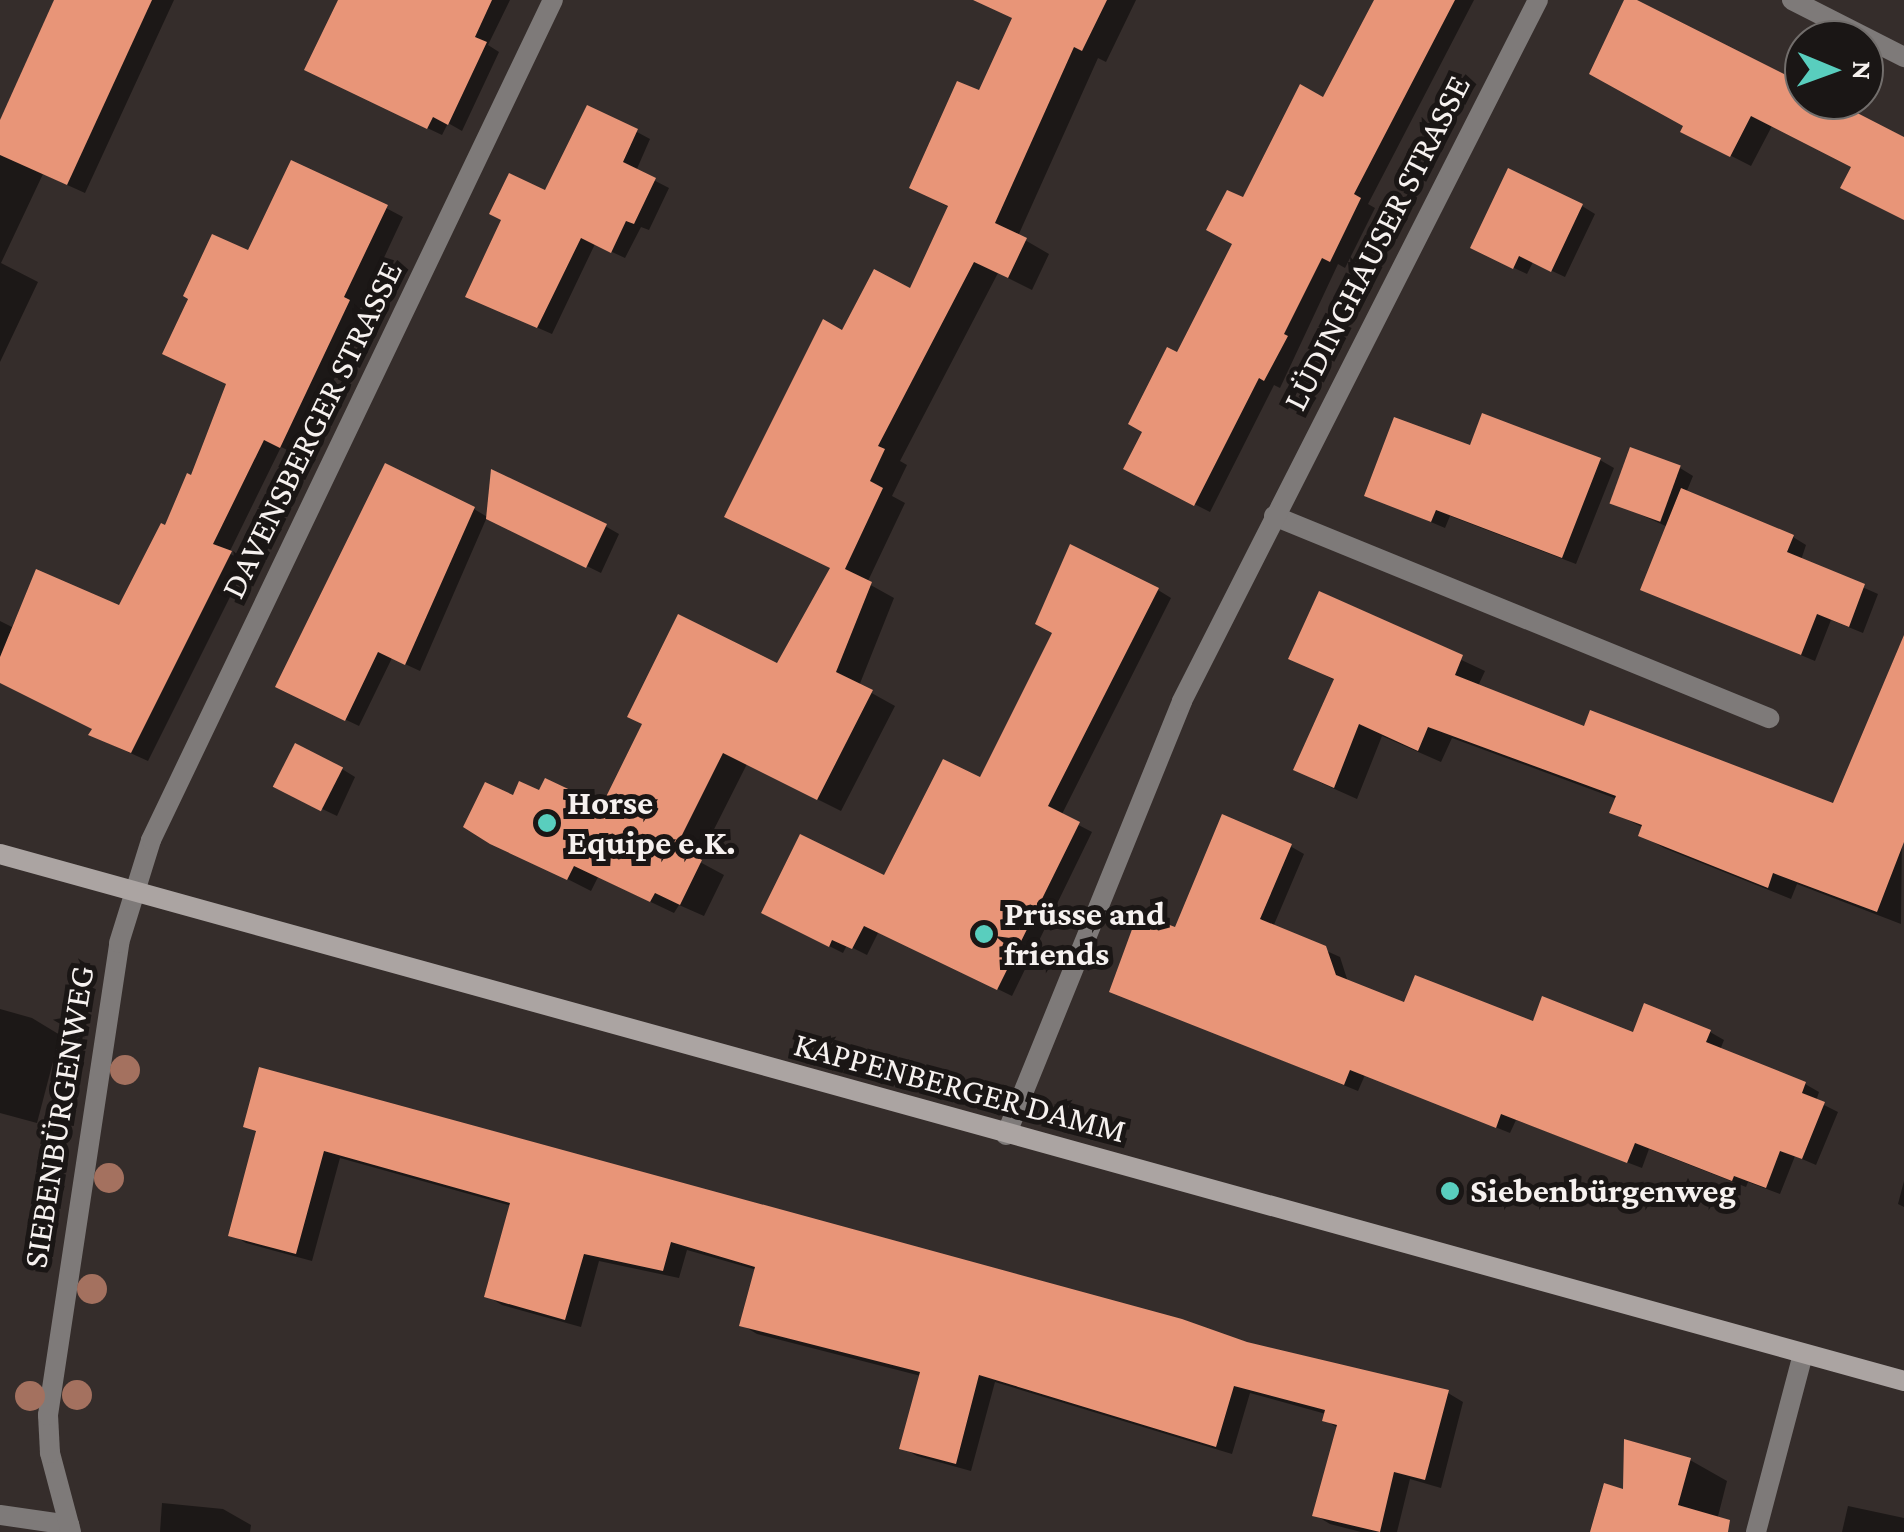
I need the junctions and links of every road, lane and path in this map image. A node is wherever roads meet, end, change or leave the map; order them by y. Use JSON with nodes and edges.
{"nodes":[{"id":1,"x":553,"y":0,"type":"edge"},
{"id":2,"x":1538,"y":0,"type":"edge"},
{"id":3,"x":1792,"y":0,"type":"edge"},
{"id":4,"x":1904,"y":57,"type":"edge"},
{"id":5,"x":1274,"y":516,"type":"junction"},
{"id":6,"x":1769,"y":718,"type":"dead end"},
{"id":7,"x":0,"y":854,"type":"edge"},
{"id":8,"x":135,"y":891,"type":"junction"},
{"id":9,"x":1006,"y":1135,"type":"junction"},
{"id":10,"x":1802,"y":1354,"type":"junction"},
{"id":11,"x":1904,"y":1381,"type":"edge"},
{"id":12,"x":0,"y":1515,"type":"edge"},
{"id":13,"x":70,"y":1528,"type":"edge"},
{"id":14,"x":1756,"y":1532,"type":"edge"}],
"edges":[{"from":1,"to":8,"type":"street","name":"DAVENSBERGER STRASSE"},
{"from":2,"to":5,"type":"street","name":"LÜDINGHAUSER STRASSE"},
{"from":3,"to":4,"type":"street"},
{"from":5,"to":6,"type":"street"},
{"from":5,"to":9,"type":"street","name":"LÜDINGHAUSER STRASSE"},
{"from":7,"to":8,"type":"main road","name":"KAPPENBERGER DAMM"},
{"from":8,"to":9,"type":"main road","name":"KAPPENBERGER DAMM"},
{"from":8,"to":13,"type":"street","name":"SIEBENBÜRGENWEG"},
{"from":9,"to":10,"type":"main road","name":"KAPPENBERGER DAMM"},
{"from":10,"to":11,"type":"main road","name":"KAPPENBERGER DAMM"},
{"from":10,"to":14,"type":"street"},
{"from":12,"to":13,"type":"street"}]}
